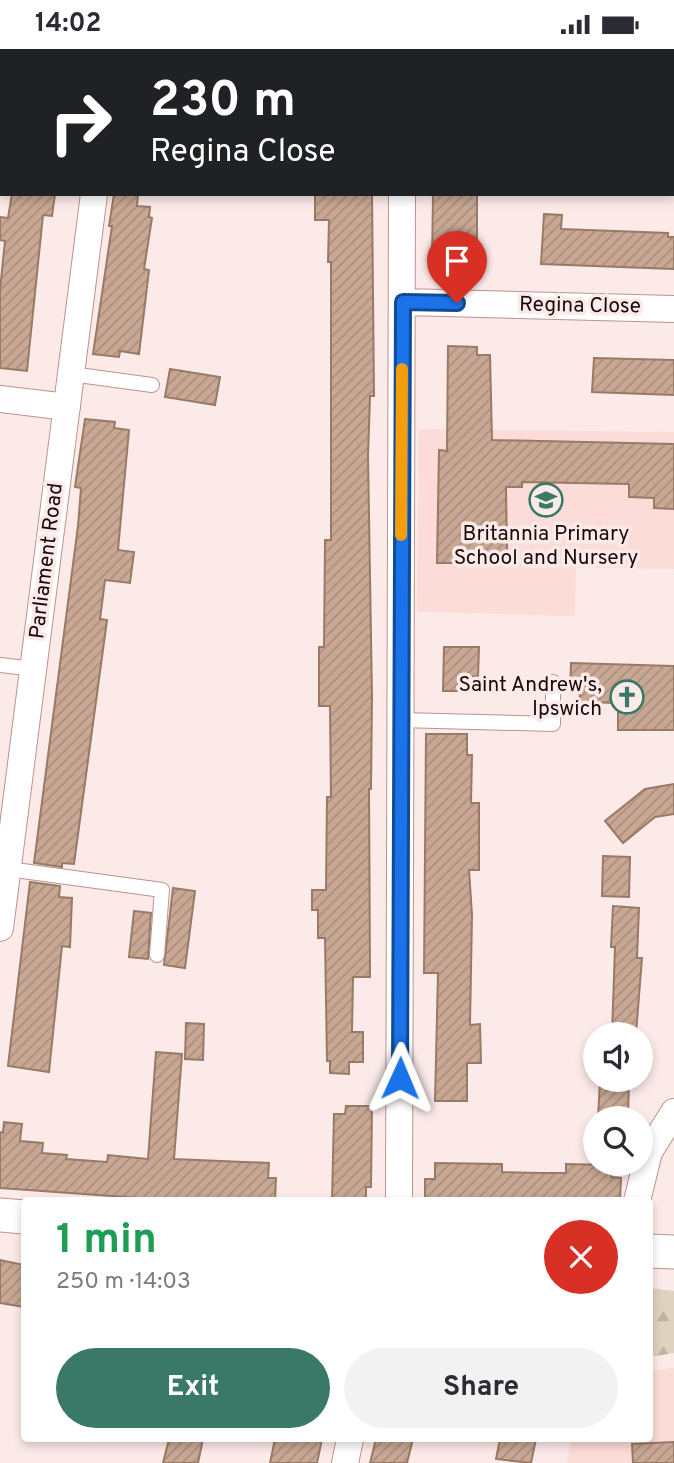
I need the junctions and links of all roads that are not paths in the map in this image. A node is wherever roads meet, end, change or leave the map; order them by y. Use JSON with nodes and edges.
{"nodes":[{"id":1,"x":94,"y":196,"type":"edge"},
{"id":2,"x":402,"y":196,"type":"edge"},
{"id":3,"x":403,"y":302,"type":"junction"},
{"id":4,"x":674,"y":309,"type":"edge"},
{"id":5,"x":71,"y":374,"type":"junction"},
{"id":6,"x":152,"y":385,"type":"dead end"},
{"id":7,"x":0,"y":398,"type":"edge"},
{"id":8,"x":67,"y":407,"type":"junction"},
{"id":9,"x":0,"y":665,"type":"edge"},
{"id":10,"x":34,"y":669,"type":"junction"},
{"id":11,"x":553,"y":682,"type":"dead end"},
{"id":12,"x":400,"y":720,"type":"junction"},
{"id":13,"x":6,"y":860,"type":"edge"},
{"id":14,"x":0,"y":928,"type":"edge"},
{"id":15,"x":158,"y":955,"type":"dead end"},
{"id":16,"x":674,"y":1112,"type":"edge"},
{"id":17,"x":399,"y":1197,"type":"edge"},
{"id":18,"x":638,"y":1197,"type":"edge"},
{"id":19,"x":0,"y":1215,"type":"edge"},
{"id":20,"x":21,"y":1217,"type":"edge"},
{"id":21,"x":653,"y":1251,"type":"edge"},
{"id":22,"x":674,"y":1252,"type":"edge"},
{"id":23,"x":349,"y":1442,"type":"edge"},
{"id":24,"x":345,"y":1463,"type":"edge"}],
"edges":[{"from":1,"to":5,"type":"street","name":"Parliament Road"},
{"from":2,"to":3,"type":"street"},
{"from":3,"to":4,"type":"street","name":"Regina Close"},
{"from":3,"to":12,"type":"street"},
{"from":5,"to":6,"type":"lane"},
{"from":5,"to":8,"type":"street","name":"Parliament Road"},
{"from":7,"to":8,"type":"street"},
{"from":8,"to":10,"type":"street","name":"Parliament Road"},
{"from":9,"to":10,"type":"lane"},
{"from":10,"to":13,"type":"street","name":"Parliament Road"},
{"from":11,"to":12,"type":"lane"},
{"from":12,"to":17,"type":"street"},
{"from":13,"to":14,"type":"street","name":"Parliament Road"},
{"from":13,"to":15,"type":"lane"},
{"from":16,"to":18,"type":"street"},
{"from":19,"to":20,"type":"street"},
{"from":21,"to":22,"type":"street"},
{"from":23,"to":24,"type":"street"}]}
